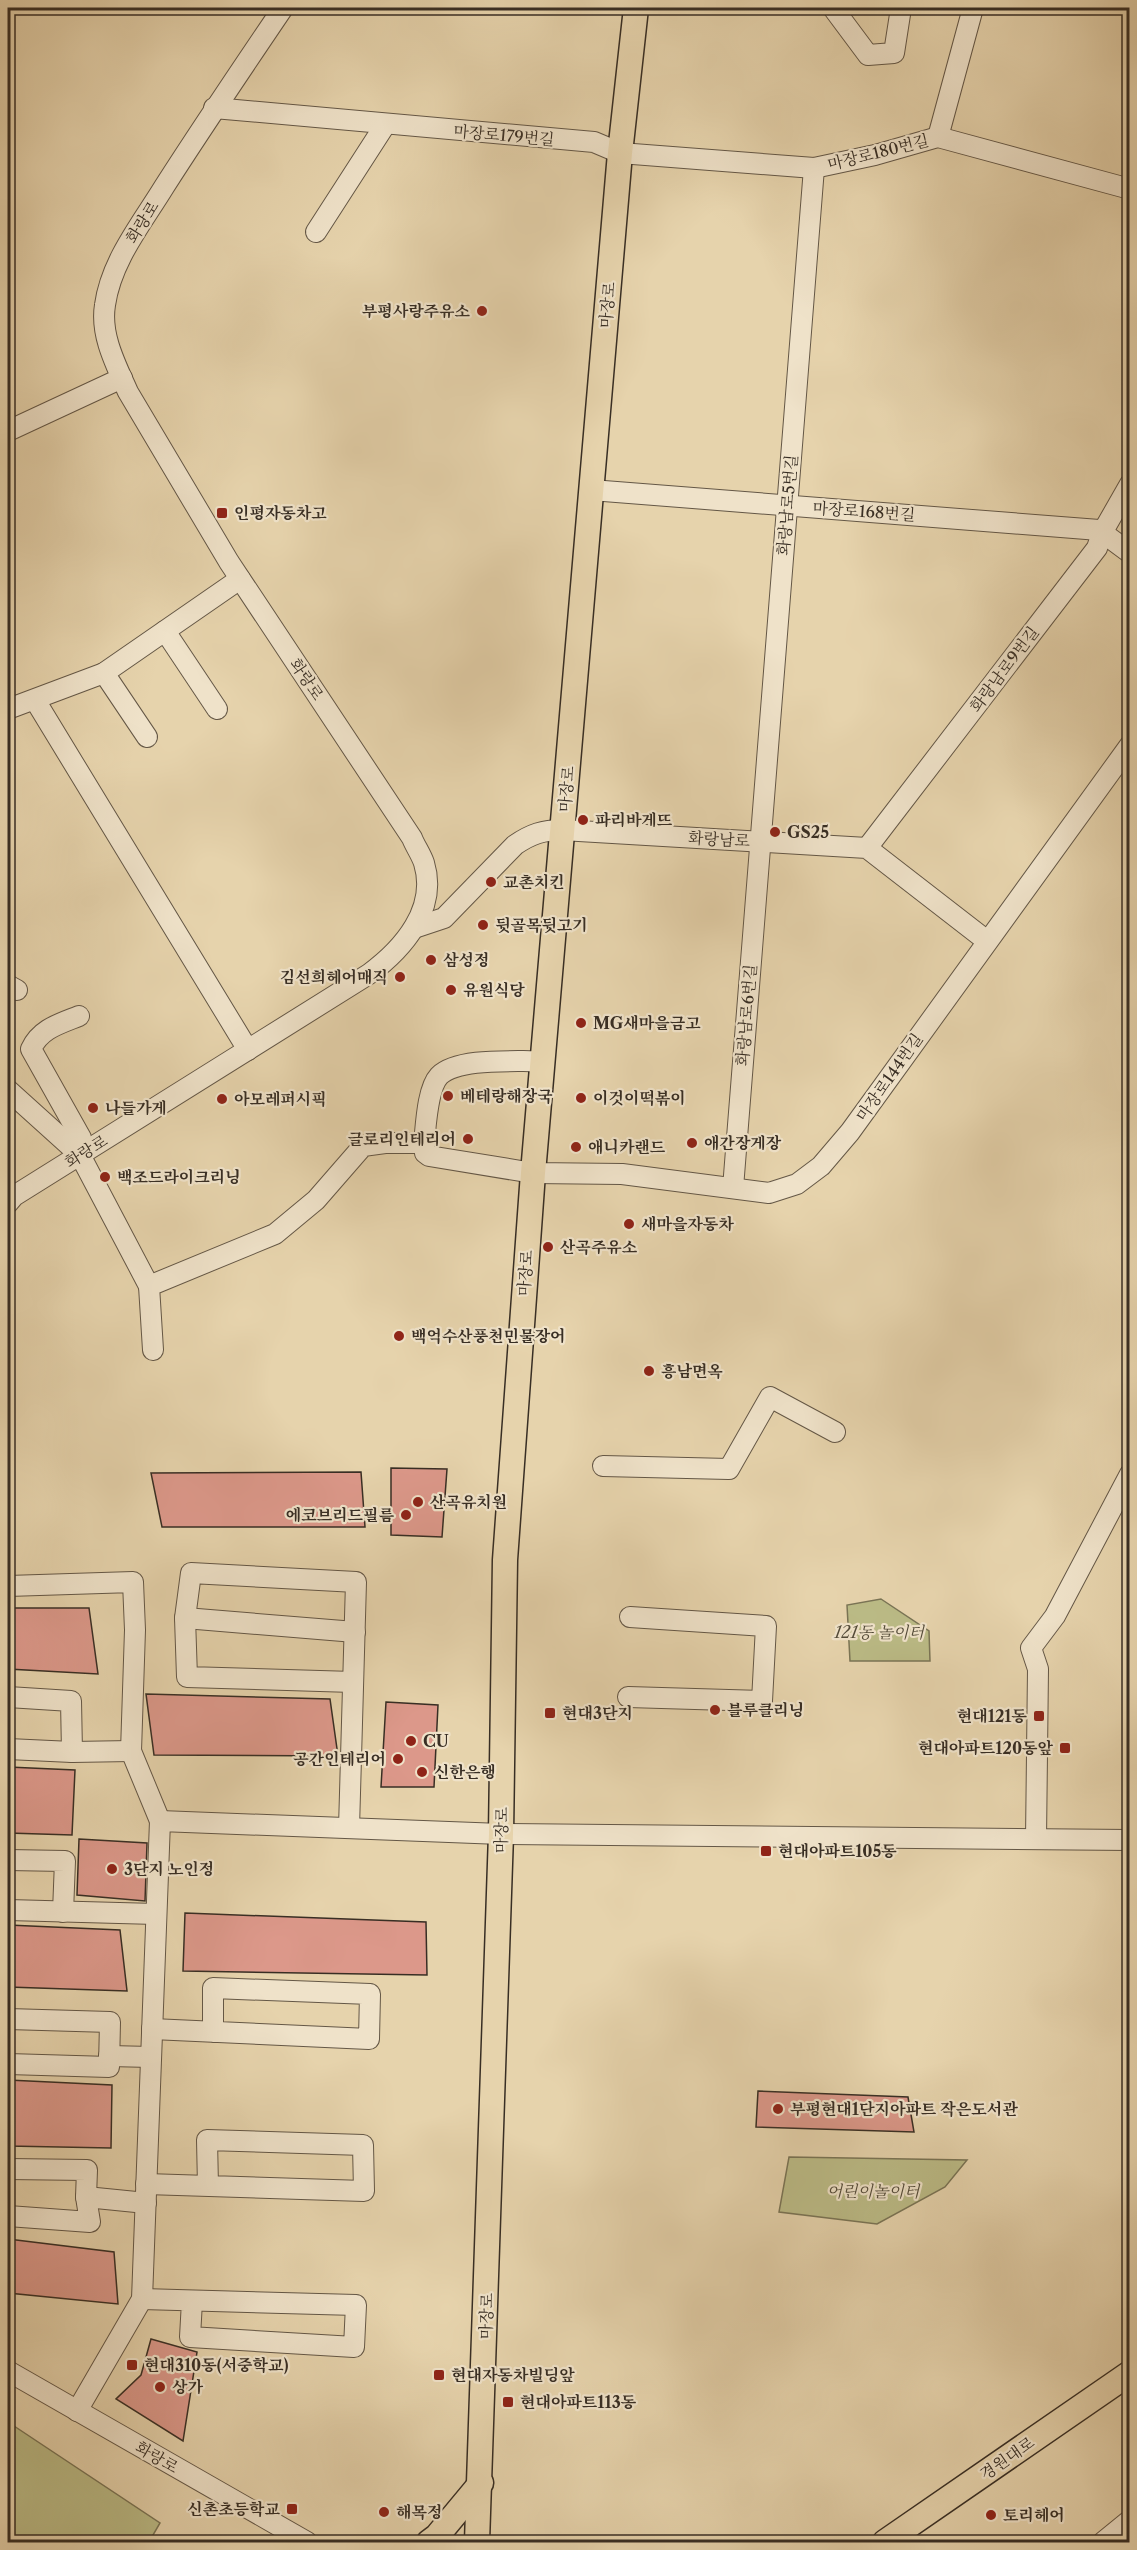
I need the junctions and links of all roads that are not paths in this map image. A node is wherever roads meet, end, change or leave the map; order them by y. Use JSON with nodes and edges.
{"nodes":[{"id":1,"x":283,"y":8,"type":"edge"},
{"id":2,"x":636,"y":8,"type":"edge"},
{"id":3,"x":833,"y":8,"type":"edge"},
{"id":4,"x":902,"y":8,"type":"edge"},
{"id":5,"x":973,"y":8,"type":"edge"},
{"id":6,"x":214,"y":108,"type":"junction"},
{"id":7,"x":385,"y":125,"type":"junction"},
{"id":8,"x":938,"y":136,"type":"junction"},
{"id":9,"x":620,"y":153,"type":"junction"},
{"id":10,"x":814,"y":168,"type":"junction"},
{"id":11,"x":1130,"y":189,"type":"edge"},
{"id":12,"x":316,"y":232,"type":"dead end"},
{"id":13,"x":122,"y":378,"type":"junction"},
{"id":14,"x":8,"y":431,"type":"edge"},
{"id":15,"x":1130,"y":484,"type":"edge"},
{"id":16,"x":591,"y":490,"type":"junction"},
{"id":17,"x":787,"y":505,"type":"junction"},
{"id":18,"x":1102,"y":532,"type":"junction"},
{"id":19,"x":1130,"y":553,"type":"edge"},
{"id":20,"x":240,"y":579,"type":"junction"},
{"id":21,"x":165,"y":631,"type":"junction"},
{"id":22,"x":104,"y":673,"type":"junction"},
{"id":23,"x":35,"y":700,"type":"junction"},
{"id":24,"x":8,"y":709,"type":"edge"},
{"id":25,"x":217,"y":709,"type":"dead end"},
{"id":26,"x":147,"y":737,"type":"dead end"},
{"id":27,"x":1130,"y":746,"type":"edge"},
{"id":28,"x":562,"y":830,"type":"junction"},
{"id":29,"x":760,"y":842,"type":"junction"},
{"id":30,"x":867,"y":848,"type":"junction"},
{"id":31,"x":414,"y":928,"type":"junction"},
{"id":32,"x":987,"y":941,"type":"junction"},
{"id":33,"x":79,"y":1016,"type":"dead end"},
{"id":34,"x":248,"y":1050,"type":"junction"},
{"id":35,"x":542,"y":1061,"type":"junction"},
{"id":36,"x":8,"y":1090,"type":"edge"},
{"id":37,"x":424,"y":1143,"type":"junction"},
{"id":38,"x":80,"y":1155,"type":"junction"},
{"id":39,"x":533,"y":1173,"type":"junction"},
{"id":40,"x":733,"y":1188,"type":"junction"},
{"id":41,"x":8,"y":1203,"type":"edge"},
{"id":42,"x":149,"y":1286,"type":"junction"},
{"id":43,"x":153,"y":1350,"type":"dead end"},
{"id":44,"x":835,"y":1431,"type":"dead end"},
{"id":45,"x":603,"y":1466,"type":"dead end"},
{"id":46,"x":1130,"y":1474,"type":"edge"},
{"id":47,"x":8,"y":1586,"type":"edge"},
{"id":48,"x":630,"y":1617,"type":"dead end"},
{"id":49,"x":185,"y":1618,"type":"junction"},
{"id":50,"x":355,"y":1632,"type":"junction"},
{"id":51,"x":353,"y":1682,"type":"junction"},
{"id":52,"x":8,"y":1697,"type":"edge"},
{"id":53,"x":628,"y":1697,"type":"dead end"},
{"id":54,"x":8,"y":1749,"type":"edge"},
{"id":55,"x":131,"y":1751,"type":"junction"},
{"id":56,"x":72,"y":1752,"type":"junction"},
{"id":57,"x":160,"y":1821,"type":"junction"},
{"id":58,"x":349,"y":1828,"type":"junction"},
{"id":59,"x":501,"y":1834,"type":"junction"},
{"id":60,"x":1036,"y":1839,"type":"junction"},
{"id":61,"x":1130,"y":1840,"type":"edge"},
{"id":62,"x":8,"y":1860,"type":"edge"},
{"id":63,"x":8,"y":1910,"type":"edge"},
{"id":64,"x":63,"y":1912,"type":"junction"},
{"id":65,"x":156,"y":1914,"type":"junction"},
{"id":66,"x":8,"y":2019,"type":"edge"},
{"id":67,"x":152,"y":2029,"type":"junction"},
{"id":68,"x":213,"y":2032,"type":"junction"},
{"id":69,"x":109,"y":2056,"type":"junction"},
{"id":70,"x":151,"y":2058,"type":"junction"},
{"id":71,"x":8,"y":2064,"type":"edge"},
{"id":72,"x":8,"y":2169,"type":"edge"},
{"id":73,"x":208,"y":2186,"type":"junction"},
{"id":74,"x":146,"y":2193,"type":"junction"},
{"id":75,"x":86,"y":2197,"type":"junction"},
{"id":76,"x":8,"y":2216,"type":"edge"},
{"id":77,"x":142,"y":2299,"type":"junction"},
{"id":78,"x":192,"y":2301,"type":"junction"},
{"id":79,"x":8,"y":2371,"type":"edge"},
{"id":80,"x":1130,"y":2373,"type":"edge"},
{"id":81,"x":77,"y":2411,"type":"junction"},
{"id":82,"x":481,"y":2483,"type":"junction"},
{"id":83,"x":1130,"y":2520,"type":"edge"},
{"id":84,"x":307,"y":2542,"type":"edge"},
{"id":85,"x":429,"y":2542,"type":"edge"},
{"id":86,"x":477,"y":2542,"type":"edge"},
{"id":87,"x":885,"y":2542,"type":"edge"},
{"id":88,"x":1103,"y":2542,"type":"edge"}],
"edges":[{"from":1,"to":6,"type":"street","name":"화랑로"},
{"from":2,"to":9,"type":"main road","name":"마장로"},
{"from":3,"to":4,"type":"street"},
{"from":5,"to":8,"type":"street"},
{"from":6,"to":7,"type":"street","name":"마장로179번길"},
{"from":6,"to":13,"type":"street","name":"화랑로"},
{"from":7,"to":9,"type":"street","name":"마장로179번길"},
{"from":7,"to":12,"type":"street"},
{"from":8,"to":10,"type":"street","name":"마장로180번길"},
{"from":8,"to":11,"type":"street","name":"마장로180번길"},
{"from":9,"to":10,"type":"street","name":"마장로180번길"},
{"from":9,"to":16,"type":"main road","name":"마장로"},
{"from":10,"to":17,"type":"street","name":"화랑남로5번길"},
{"from":13,"to":14,"type":"street"},
{"from":13,"to":20,"type":"street","name":"화랑로"},
{"from":15,"to":18,"type":"street","name":"화랑남로9번길"},
{"from":16,"to":17,"type":"street","name":"마장로168번길"},
{"from":16,"to":28,"type":"main road","name":"마장로"},
{"from":17,"to":18,"type":"street","name":"마장로168번길"},
{"from":17,"to":29,"type":"street","name":"화랑남로5번길"},
{"from":18,"to":19,"type":"street","name":"마장로168번길"},
{"from":18,"to":30,"type":"street","name":"화랑남로9번길"},
{"from":20,"to":21,"type":"street"},
{"from":20,"to":31,"type":"street","name":"화랑로"},
{"from":21,"to":22,"type":"street"},
{"from":21,"to":25,"type":"street"},
{"from":22,"to":23,"type":"street"},
{"from":22,"to":26,"type":"street"},
{"from":23,"to":24,"type":"street"},
{"from":23,"to":34,"type":"street"},
{"from":27,"to":32,"type":"street","name":"마장로144번길"},
{"from":28,"to":29,"type":"street","name":"화랑남로"},
{"from":28,"to":31,"type":"street","name":"화랑남로"},
{"from":28,"to":35,"type":"main road","name":"마장로"},
{"from":29,"to":30,"type":"street","name":"화랑남로"},
{"from":29,"to":40,"type":"street","name":"화랑남로6번길"},
{"from":30,"to":32,"type":"street"},
{"from":31,"to":34,"type":"street","name":"화랑로"},
{"from":32,"to":40,"type":"street","name":"마장로144번길"},
{"from":33,"to":38,"type":"street"},
{"from":34,"to":38,"type":"street","name":"화랑로"},
{"from":35,"to":37,"type":"street"},
{"from":35,"to":39,"type":"main road","name":"마장로"},
{"from":36,"to":38,"type":"street"},
{"from":37,"to":39,"type":"street","name":"마장로144번길"},
{"from":37,"to":42,"type":"street"},
{"from":38,"to":41,"type":"street","name":"화랑로"},
{"from":38,"to":42,"type":"street"},
{"from":39,"to":40,"type":"street","name":"마장로144번길"},
{"from":39,"to":59,"type":"main road","name":"마장로"},
{"from":42,"to":43,"type":"street"},
{"from":44,"to":45,"type":"street"},
{"from":46,"to":60,"type":"street"},
{"from":47,"to":55,"type":"street"},
{"from":48,"to":53,"type":"street"},
{"from":49,"to":50,"type":"street"},
{"from":49,"to":50,"type":"street"},
{"from":49,"to":51,"type":"street"},
{"from":50,"to":51,"type":"street"},
{"from":51,"to":58,"type":"street"},
{"from":52,"to":56,"type":"street"},
{"from":54,"to":56,"type":"street"},
{"from":55,"to":56,"type":"street"},
{"from":55,"to":57,"type":"street"},
{"from":57,"to":58,"type":"street"},
{"from":57,"to":65,"type":"street"},
{"from":58,"to":59,"type":"street"},
{"from":59,"to":60,"type":"street"},
{"from":59,"to":82,"type":"main road","name":"마장로"},
{"from":60,"to":61,"type":"street"},
{"from":62,"to":64,"type":"street"},
{"from":63,"to":64,"type":"street"},
{"from":64,"to":65,"type":"street"},
{"from":65,"to":67,"type":"street"},
{"from":66,"to":69,"type":"street"},
{"from":67,"to":68,"type":"street"},
{"from":67,"to":70,"type":"street"},
{"from":68,"to":68,"type":"street"},
{"from":69,"to":70,"type":"street"},
{"from":69,"to":71,"type":"street"},
{"from":70,"to":74,"type":"street"},
{"from":72,"to":75,"type":"street"},
{"from":73,"to":73,"type":"street"},
{"from":73,"to":74,"type":"street"},
{"from":74,"to":75,"type":"street"},
{"from":74,"to":77,"type":"street"},
{"from":75,"to":76,"type":"street"},
{"from":77,"to":78,"type":"street"},
{"from":77,"to":81,"type":"street"},
{"from":78,"to":78,"type":"street"},
{"from":79,"to":81,"type":"street","name":"화랑로"},
{"from":80,"to":87,"type":"main road","name":"경원대로"},
{"from":81,"to":84,"type":"street","name":"화랑로"},
{"from":82,"to":85,"type":"main road"},
{"from":82,"to":86,"type":"main road","name":"마장로"},
{"from":83,"to":88,"type":"street"}]}
